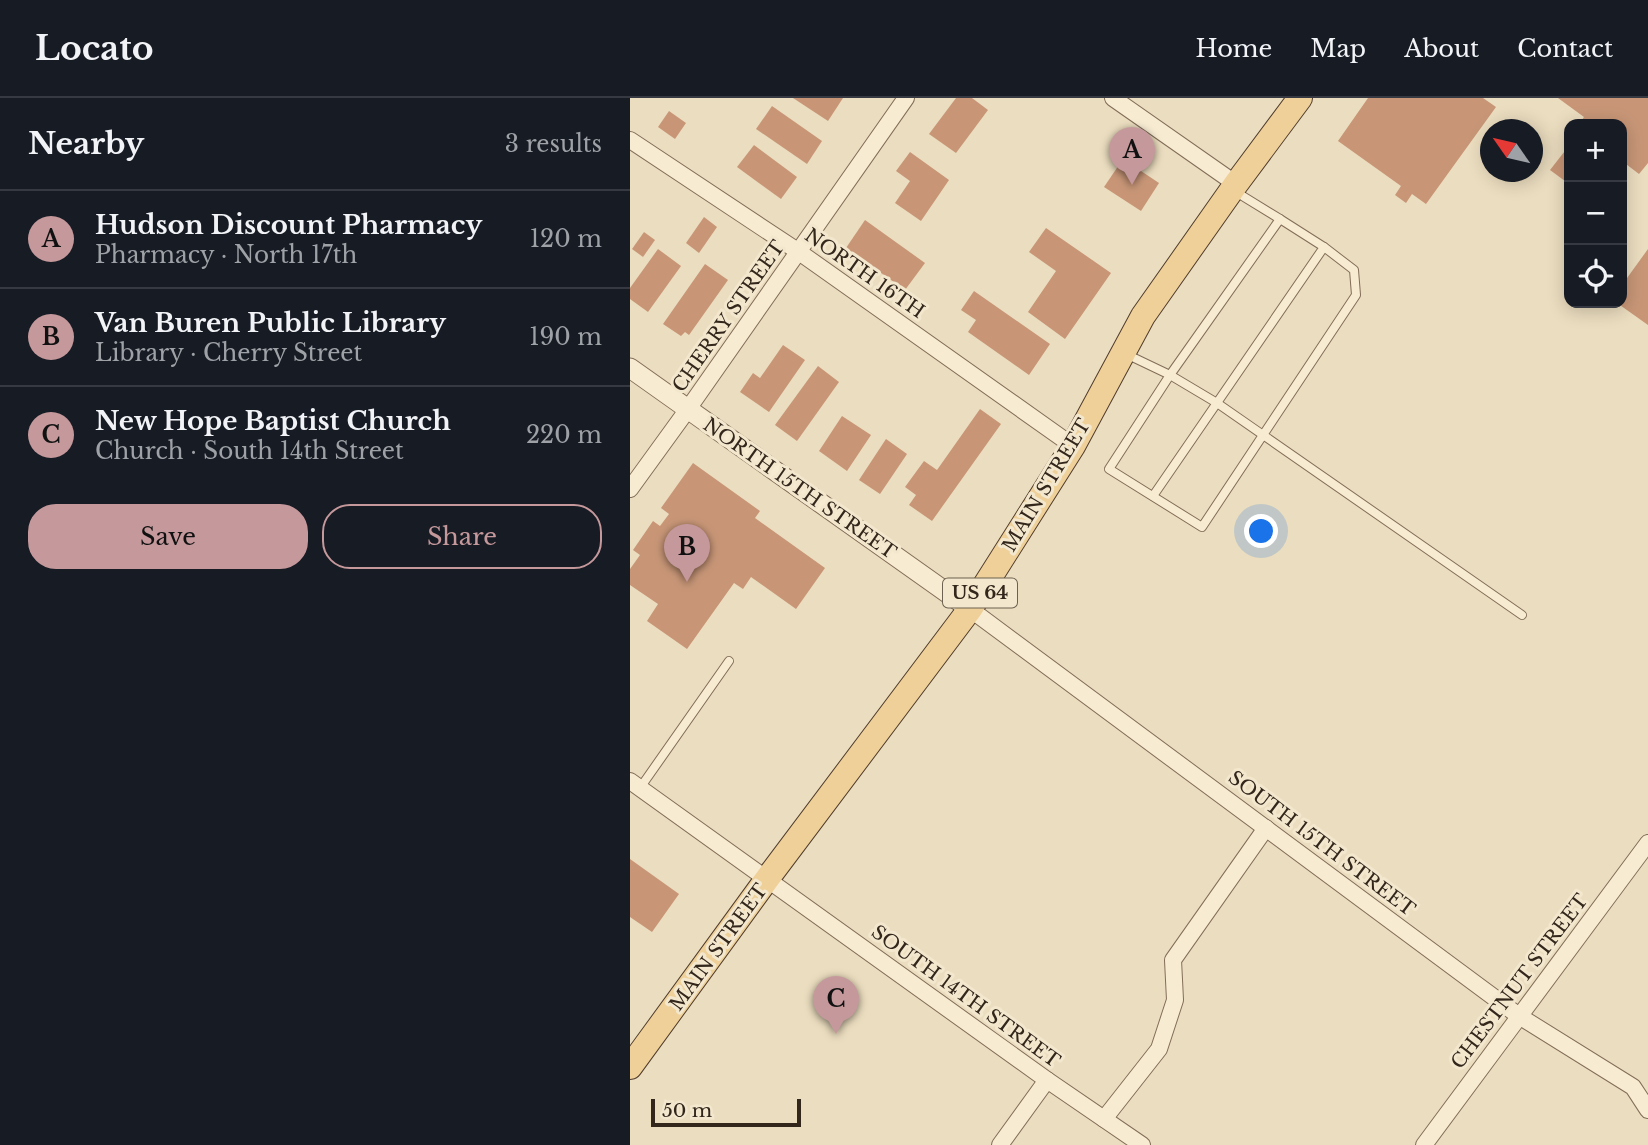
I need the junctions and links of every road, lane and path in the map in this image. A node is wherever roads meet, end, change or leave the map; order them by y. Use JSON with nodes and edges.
{"nodes":[{"id":1,"x":906,"y":98,"type":"edge"},
{"id":2,"x":1113,"y":98,"type":"edge"},
{"id":3,"x":1300,"y":98,"type":"edge"},
{"id":4,"x":630,"y":139,"type":"edge"},
{"id":5,"x":1234,"y":187,"type":"junction"},
{"id":6,"x":1280,"y":219,"type":"junction"},
{"id":7,"x":1324,"y":247,"type":"junction"},
{"id":8,"x":799,"y":252,"type":"junction"},
{"id":9,"x":1123,"y":353,"type":"junction"},
{"id":10,"x":630,"y":368,"type":"edge"},
{"id":11,"x":1170,"y":375,"type":"junction"},
{"id":12,"x":1217,"y":403,"type":"junction"},
{"id":13,"x":688,"y":409,"type":"junction"},
{"id":14,"x":1263,"y":435,"type":"junction"},
{"id":15,"x":1073,"y":446,"type":"junction"},
{"id":16,"x":630,"y":489,"type":"edge"},
{"id":17,"x":1153,"y":496,"type":"junction"},
{"id":18,"x":970,"y":609,"type":"junction"},
{"id":19,"x":1522,"y":615,"type":"dead end"},
{"id":20,"x":729,"y":661,"type":"dead end"},
{"id":21,"x":635,"y":785,"type":"edge"},
{"id":22,"x":1266,"y":828,"type":"junction"},
{"id":23,"x":1648,"y":843,"type":"edge"},
{"id":24,"x":767,"y":879,"type":"junction"},
{"id":25,"x":1519,"y":1016,"type":"junction"},
{"id":26,"x":630,"y":1067,"type":"edge"},
{"id":27,"x":1047,"y":1080,"type":"junction"},
{"id":28,"x":1648,"y":1110,"type":"edge"},
{"id":29,"x":1104,"y":1119,"type":"junction"},
{"id":30,"x":1000,"y":1145,"type":"edge"},
{"id":31,"x":1142,"y":1145,"type":"edge"},
{"id":32,"x":1424,"y":1145,"type":"edge"}],
"edges":[{"from":1,"to":8,"type":"street","name":"CHERRY STREET"},
{"from":2,"to":5,"type":"street"},
{"from":3,"to":5,"type":"main road","name":"MAIN STREET","number":"US 64"},
{"from":4,"to":8,"type":"street","name":"NORTH 16TH"},
{"from":5,"to":6,"type":"lane"},
{"from":5,"to":9,"type":"main road","name":"MAIN STREET","number":"US 64"},
{"from":6,"to":7,"type":"lane"},
{"from":6,"to":11,"type":"lane"},
{"from":7,"to":12,"type":"lane"},
{"from":7,"to":14,"type":"lane"},
{"from":8,"to":13,"type":"street","name":"CHERRY STREET"},
{"from":8,"to":15,"type":"street","name":"NORTH 16TH"},
{"from":9,"to":11,"type":"lane"},
{"from":9,"to":15,"type":"main road","name":"MAIN STREET","number":"US 64"},
{"from":10,"to":13,"type":"street","name":"NORTH 15TH STREET"},
{"from":11,"to":12,"type":"lane"},
{"from":11,"to":17,"type":"lane"},
{"from":12,"to":14,"type":"lane"},
{"from":12,"to":17,"type":"lane"},
{"from":13,"to":16,"type":"street","name":"CHERRY STREET"},
{"from":13,"to":18,"type":"street","name":"NORTH 15TH STREET"},
{"from":14,"to":17,"type":"lane"},
{"from":14,"to":19,"type":"lane"},
{"from":15,"to":18,"type":"main road","name":"MAIN STREET","number":"US 64"},
{"from":18,"to":22,"type":"street","name":"SOUTH 15TH STREET"},
{"from":18,"to":24,"type":"main road","name":"MAIN STREET","number":"US 64"},
{"from":20,"to":21,"type":"lane"},
{"from":21,"to":24,"type":"street","name":"SOUTH 14TH STREET"},
{"from":22,"to":25,"type":"street","name":"SOUTH 15TH STREET"},
{"from":22,"to":29,"type":"street"},
{"from":23,"to":25,"type":"street","name":"CHESTNUT STREET"},
{"from":24,"to":26,"type":"main road","name":"MAIN STREET","number":"US 64"},
{"from":24,"to":27,"type":"street","name":"SOUTH 14TH STREET"},
{"from":25,"to":28,"type":"street","name":"SOUTH 15TH STREET"},
{"from":25,"to":32,"type":"street","name":"CHESTNUT STREET"},
{"from":27,"to":29,"type":"street","name":"SOUTH 14TH STREET"},
{"from":27,"to":30,"type":"street"},
{"from":29,"to":31,"type":"street","name":"SOUTH 14TH STREET"}]}
